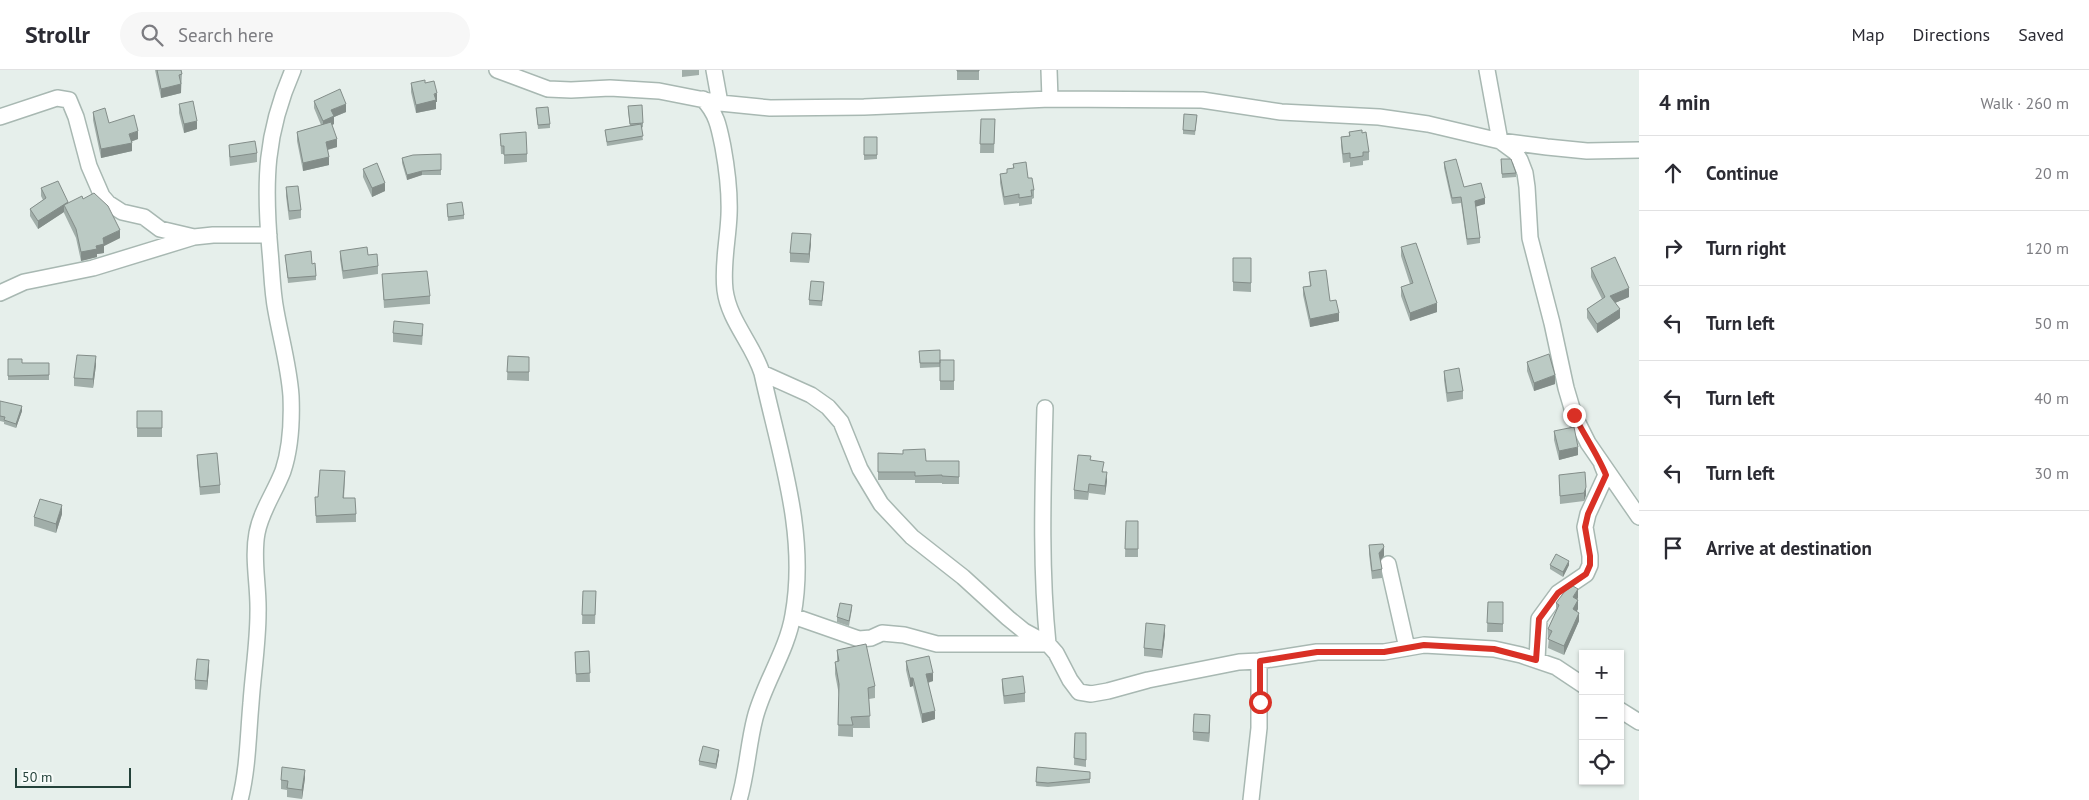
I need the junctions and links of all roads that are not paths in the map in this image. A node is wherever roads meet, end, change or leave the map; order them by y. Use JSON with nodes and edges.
{"nodes":[{"id":1,"x":293,"y":70,"type":"edge"},
{"id":2,"x":497,"y":70,"type":"edge"},
{"id":3,"x":714,"y":70,"type":"edge"},
{"id":4,"x":1048,"y":70,"type":"edge"},
{"id":5,"x":1487,"y":70,"type":"edge"},
{"id":6,"x":703,"y":99,"type":"junction"},
{"id":7,"x":1050,"y":99,"type":"junction"},
{"id":8,"x":720,"y":103,"type":"junction"},
{"id":9,"x":0,"y":117,"type":"edge"},
{"id":10,"x":1500,"y":141,"type":"junction"},
{"id":11,"x":1639,"y":150,"type":"edge"},
{"id":12,"x":269,"y":235,"type":"junction"},
{"id":13,"x":194,"y":238,"type":"junction"},
{"id":14,"x":0,"y":293,"type":"edge"},
{"id":15,"x":762,"y":373,"type":"junction"},
{"id":16,"x":1045,"y":408,"type":"dead end"},
{"id":17,"x":1602,"y":464,"type":"junction"},
{"id":18,"x":1639,"y":517,"type":"edge"},
{"id":19,"x":1388,"y":564,"type":"dead end"},
{"id":20,"x":793,"y":616,"type":"junction"},
{"id":21,"x":1048,"y":644,"type":"junction"},
{"id":22,"x":1407,"y":648,"type":"junction"},
{"id":23,"x":1536,"y":660,"type":"junction"},
{"id":24,"x":1260,"y":661,"type":"junction"},
{"id":25,"x":1579,"y":682,"type":"edge"},
{"id":26,"x":1624,"y":713,"type":"edge"},
{"id":27,"x":1639,"y":722,"type":"edge"},
{"id":28,"x":240,"y":800,"type":"edge"},
{"id":29,"x":739,"y":800,"type":"edge"},
{"id":30,"x":1251,"y":800,"type":"edge"}],
"edges":[{"from":1,"to":12,"type":"street"},
{"from":2,"to":6,"type":"street"},
{"from":3,"to":8,"type":"street"},
{"from":4,"to":7,"type":"street"},
{"from":5,"to":10,"type":"street"},
{"from":6,"to":8,"type":"street"},
{"from":6,"to":15,"type":"street"},
{"from":7,"to":8,"type":"street"},
{"from":7,"to":10,"type":"street"},
{"from":9,"to":13,"type":"street"},
{"from":10,"to":11,"type":"street"},
{"from":10,"to":17,"type":"street"},
{"from":12,"to":13,"type":"street"},
{"from":12,"to":28,"type":"street"},
{"from":13,"to":14,"type":"street"},
{"from":15,"to":20,"type":"street"},
{"from":15,"to":21,"type":"street"},
{"from":16,"to":21,"type":"street"},
{"from":17,"to":18,"type":"street"},
{"from":17,"to":23,"type":"street"},
{"from":19,"to":22,"type":"street"},
{"from":20,"to":21,"type":"street"},
{"from":20,"to":29,"type":"street"},
{"from":21,"to":24,"type":"street"},
{"from":22,"to":23,"type":"street"},
{"from":22,"to":24,"type":"street"},
{"from":23,"to":25,"type":"street"},
{"from":24,"to":30,"type":"street"},
{"from":26,"to":27,"type":"street"}]}
